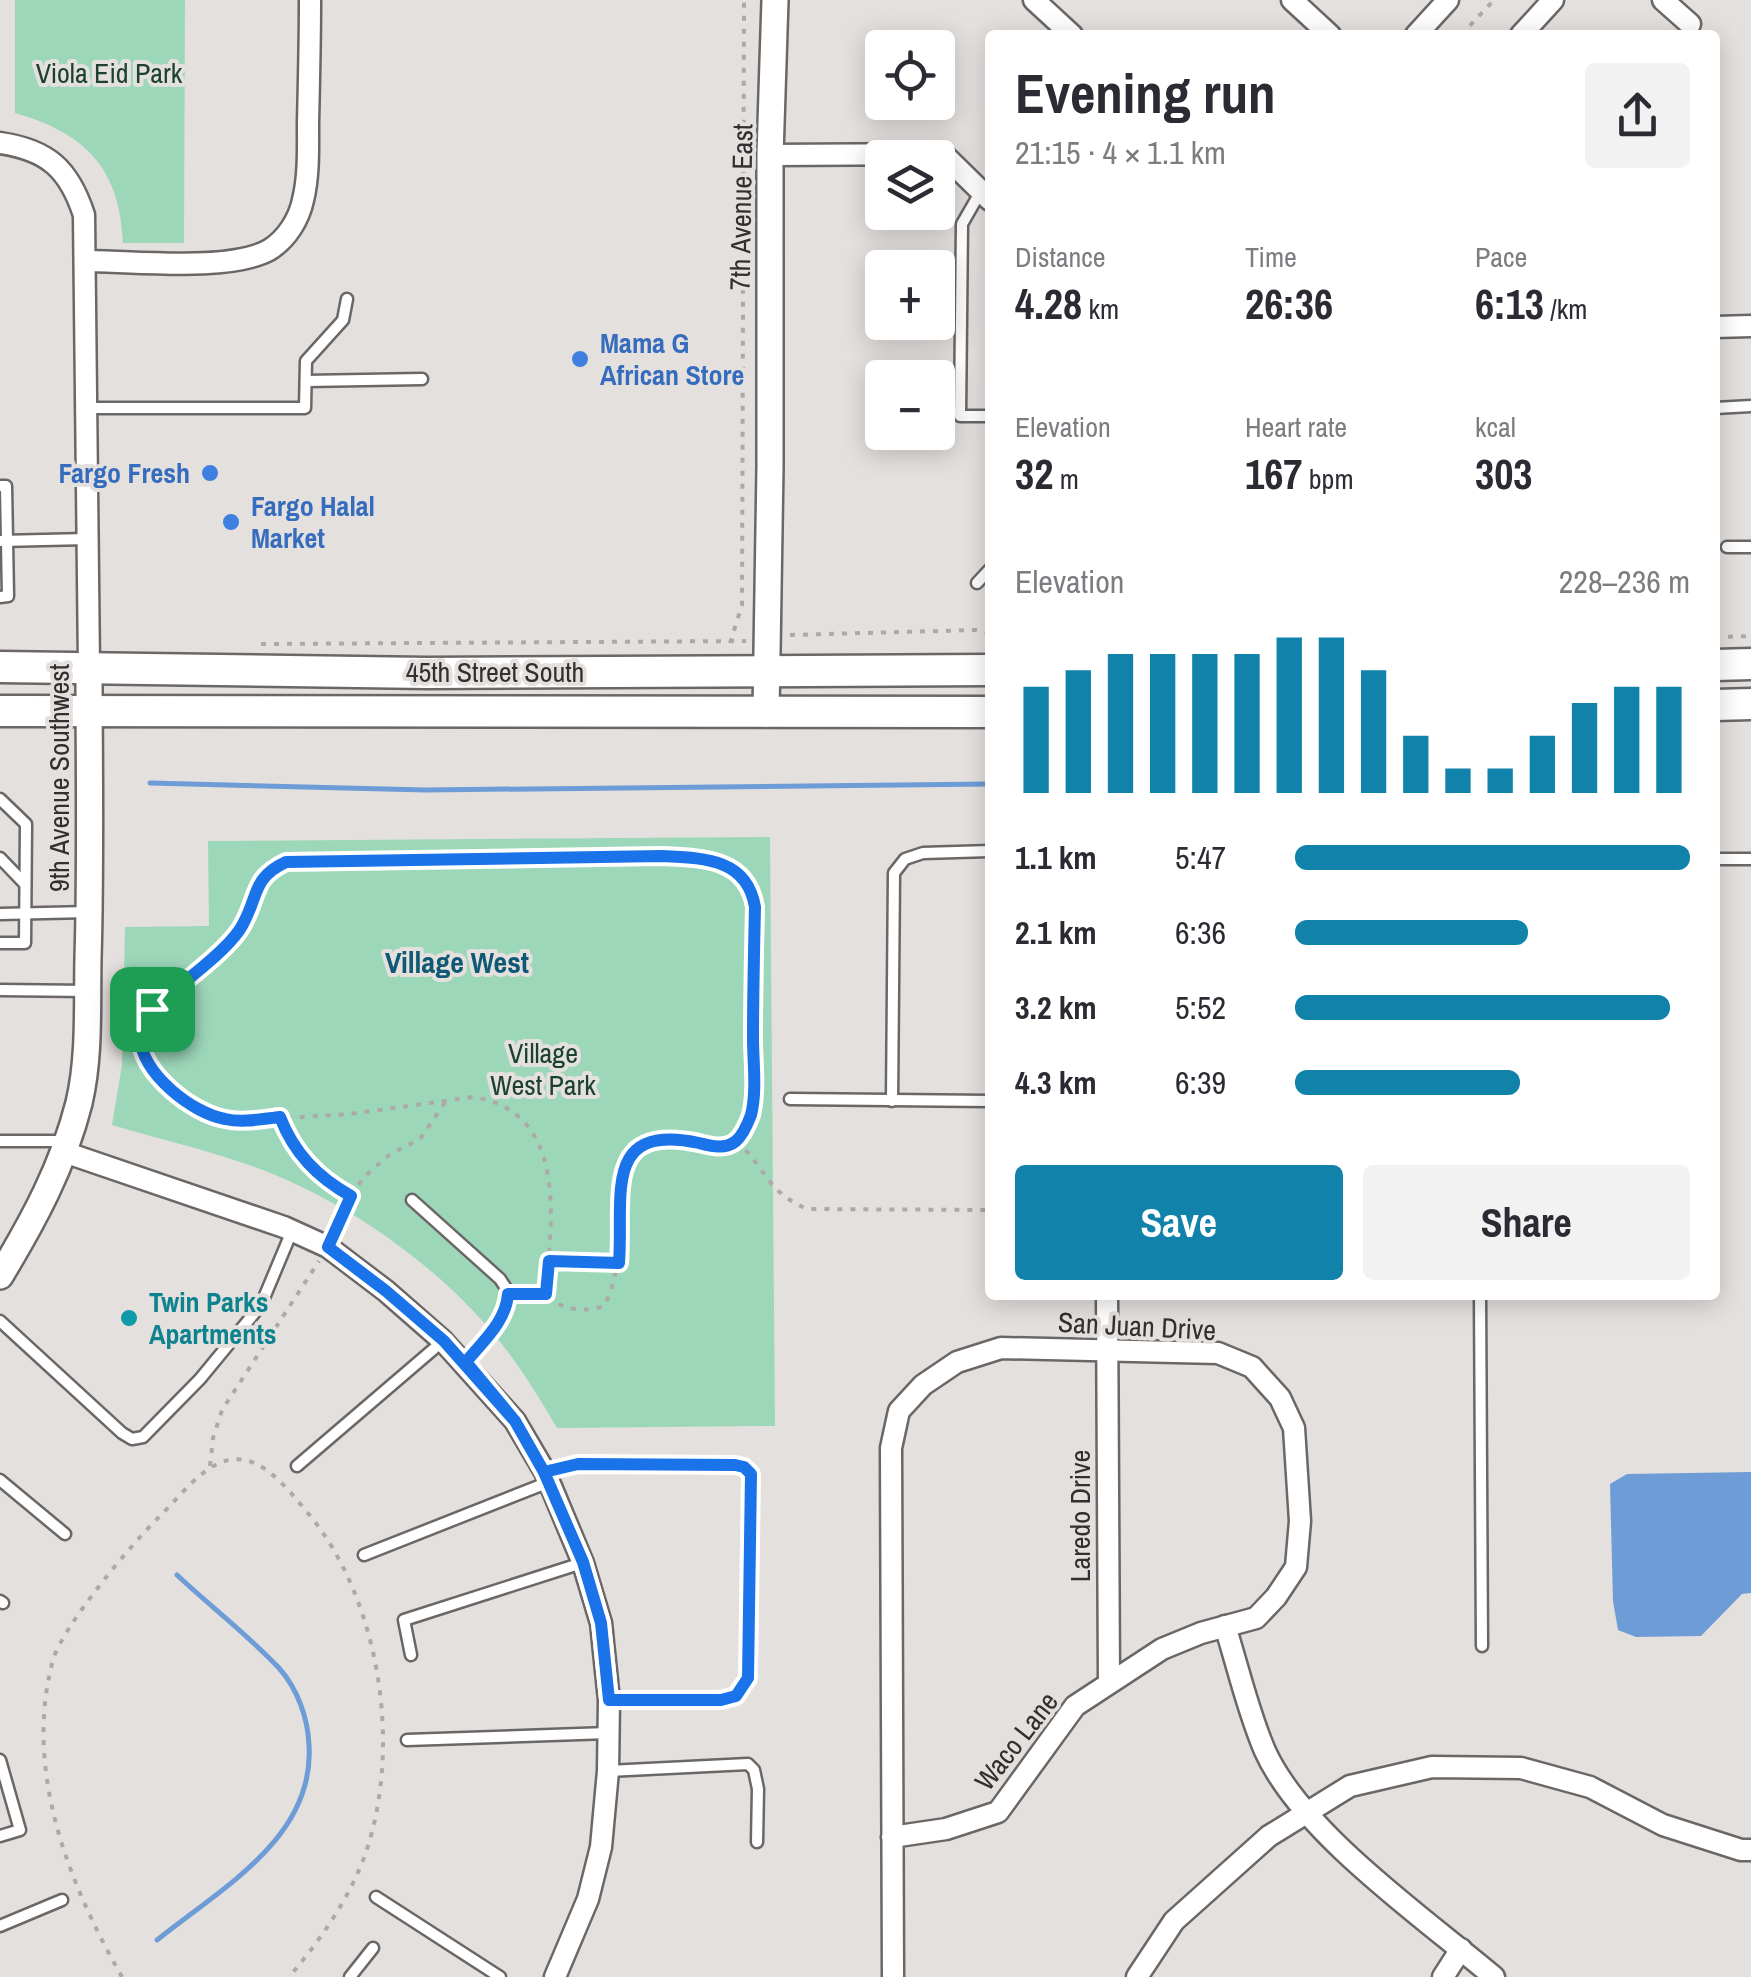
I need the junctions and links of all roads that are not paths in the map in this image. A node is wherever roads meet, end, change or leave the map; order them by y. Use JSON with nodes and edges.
{"nodes":[{"id":1,"x":310,"y":0,"type":"edge"},
{"id":2,"x":775,"y":0,"type":"edge"},
{"id":3,"x":1034,"y":0,"type":"edge"},
{"id":4,"x":1292,"y":0,"type":"edge"},
{"id":5,"x":1448,"y":0,"type":"edge"},
{"id":6,"x":1553,"y":0,"type":"edge"},
{"id":7,"x":1664,"y":0,"type":"edge"},
{"id":8,"x":1690,"y":24,"type":"dead end"},
{"id":9,"x":1067,"y":30,"type":"edge"},
{"id":10,"x":1325,"y":30,"type":"edge"},
{"id":11,"x":1421,"y":30,"type":"edge"},
{"id":12,"x":1526,"y":30,"type":"edge"},
{"id":13,"x":0,"y":143,"type":"edge"},
{"id":14,"x":770,"y":155,"type":"junction"},
{"id":15,"x":985,"y":195,"type":"edge"},
{"id":16,"x":985,"y":197,"type":"edge"},
{"id":17,"x":86,"y":261,"type":"junction"},
{"id":18,"x":347,"y":300,"type":"dead end"},
{"id":19,"x":1751,"y":326,"type":"edge"},
{"id":20,"x":1720,"y":327,"type":"edge"},
{"id":21,"x":422,"y":378,"type":"dead end"},
{"id":22,"x":306,"y":380,"type":"junction"},
{"id":23,"x":1751,"y":406,"type":"edge"},
{"id":24,"x":87,"y":408,"type":"junction"},
{"id":25,"x":1720,"y":408,"type":"edge"},
{"id":26,"x":985,"y":416,"type":"edge"},
{"id":27,"x":0,"y":486,"type":"edge"},
{"id":28,"x":88,"y":539,"type":"junction"},
{"id":29,"x":4,"y":541,"type":"edge"},
{"id":30,"x":1728,"y":547,"type":"dead end"},
{"id":31,"x":1751,"y":547,"type":"edge"},
{"id":32,"x":985,"y":574,"type":"edge"},
{"id":33,"x":977,"y":583,"type":"dead end"},
{"id":34,"x":0,"y":596,"type":"edge"},
{"id":35,"x":1751,"y":664,"type":"edge"},
{"id":36,"x":1720,"y":665,"type":"edge"},
{"id":37,"x":0,"y":667,"type":"edge"},
{"id":38,"x":88,"y":667,"type":"junction"},
{"id":39,"x":767,"y":670,"type":"junction"},
{"id":40,"x":985,"y":670,"type":"edge"},
{"id":41,"x":1751,"y":704,"type":"edge"},
{"id":42,"x":1720,"y":705,"type":"edge"},
{"id":43,"x":89,"y":710,"type":"junction"},
{"id":44,"x":0,"y":711,"type":"edge"},
{"id":45,"x":985,"y":712,"type":"edge"},
{"id":46,"x":766,"y":714,"type":"junction"},
{"id":47,"x":0,"y":800,"type":"edge"},
{"id":48,"x":985,"y":851,"type":"edge"},
{"id":49,"x":0,"y":858,"type":"edge"},
{"id":50,"x":1720,"y":859,"type":"edge"},
{"id":51,"x":1751,"y":859,"type":"edge"},
{"id":52,"x":25,"y":884,"type":"junction"},
{"id":53,"x":0,"y":902,"type":"edge"},
{"id":54,"x":90,"y":912,"type":"junction"},
{"id":55,"x":0,"y":914,"type":"edge"},
{"id":56,"x":19,"y":914,"type":"junction"},
{"id":57,"x":0,"y":943,"type":"edge"},
{"id":58,"x":0,"y":990,"type":"edge"},
{"id":59,"x":88,"y":991,"type":"junction"},
{"id":60,"x":790,"y":1099,"type":"dead end"},
{"id":61,"x":985,"y":1100,"type":"edge"},
{"id":62,"x":892,"y":1101,"type":"junction"},
{"id":63,"x":0,"y":1141,"type":"edge"},
{"id":64,"x":66,"y":1146,"type":"junction"},
{"id":65,"x":412,"y":1200,"type":"dead end"},
{"id":66,"x":292,"y":1230,"type":"junction"},
{"id":67,"x":0,"y":1276,"type":"edge"},
{"id":68,"x":1107,"y":1300,"type":"edge"},
{"id":69,"x":1480,"y":1300,"type":"edge"},
{"id":70,"x":0,"y":1322,"type":"edge"},
{"id":71,"x":444,"y":1341,"type":"junction"},
{"id":72,"x":1106,"y":1350,"type":"junction"},
{"id":73,"x":466,"y":1362,"type":"junction"},
{"id":74,"x":297,"y":1466,"type":"dead end"},
{"id":75,"x":547,"y":1477,"type":"junction"},
{"id":76,"x":0,"y":1480,"type":"edge"},
{"id":77,"x":65,"y":1534,"type":"dead end"},
{"id":78,"x":364,"y":1555,"type":"dead end"},
{"id":79,"x":583,"y":1562,"type":"junction"},
{"id":80,"x":1225,"y":1626,"type":"junction"},
{"id":81,"x":1482,"y":1646,"type":"dead end"},
{"id":82,"x":412,"y":1655,"type":"dead end"},
{"id":83,"x":1109,"y":1682,"type":"junction"},
{"id":84,"x":609,"y":1700,"type":"junction"},
{"id":85,"x":609,"y":1734,"type":"junction"},
{"id":86,"x":407,"y":1740,"type":"dead end"},
{"id":87,"x":0,"y":1760,"type":"edge"},
{"id":88,"x":608,"y":1771,"type":"junction"},
{"id":89,"x":1307,"y":1812,"type":"junction"},
{"id":90,"x":0,"y":1836,"type":"edge"},
{"id":91,"x":892,"y":1837,"type":"junction"},
{"id":92,"x":757,"y":1842,"type":"dead end"},
{"id":93,"x":1751,"y":1850,"type":"edge"},
{"id":94,"x":376,"y":1897,"type":"dead end"},
{"id":95,"x":62,"y":1900,"type":"dead end"},
{"id":96,"x":0,"y":1926,"type":"edge"},
{"id":97,"x":372,"y":1948,"type":"dead end"},
{"id":98,"x":1460,"y":1949,"type":"junction"},
{"id":99,"x":350,"y":1977,"type":"edge"},
{"id":100,"x":500,"y":1977,"type":"edge"},
{"id":101,"x":555,"y":1977,"type":"edge"},
{"id":102,"x":893,"y":1977,"type":"edge"},
{"id":103,"x":1137,"y":1977,"type":"edge"},
{"id":104,"x":1444,"y":1977,"type":"edge"},
{"id":105,"x":1494,"y":1977,"type":"edge"}],
"edges":[{"from":1,"to":17,"type":"street"},
{"from":2,"to":14,"type":"street","name":"7th Avenue East"},
{"from":3,"to":9,"type":"street"},
{"from":4,"to":10,"type":"street"},
{"from":5,"to":11,"type":"street"},
{"from":6,"to":12,"type":"street"},
{"from":7,"to":8,"type":"street"},
{"from":13,"to":17,"type":"street","name":"9th Avenue Southwest"},
{"from":14,"to":15,"type":"street"},
{"from":14,"to":39,"type":"street","name":"7th Avenue East"},
{"from":16,"to":26,"type":"lane"},
{"from":17,"to":24,"type":"street","name":"9th Avenue Southwest"},
{"from":18,"to":22,"type":"lane"},
{"from":19,"to":20,"type":"street"},
{"from":21,"to":22,"type":"lane"},
{"from":22,"to":24,"type":"lane"},
{"from":23,"to":25,"type":"lane"},
{"from":24,"to":28,"type":"street","name":"9th Avenue Southwest"},
{"from":27,"to":29,"type":"lane"},
{"from":28,"to":29,"type":"lane"},
{"from":28,"to":38,"type":"street","name":"9th Avenue Southwest"},
{"from":29,"to":34,"type":"lane"},
{"from":30,"to":31,"type":"lane"},
{"from":32,"to":33,"type":"lane"},
{"from":35,"to":36,"type":"main road"},
{"from":37,"to":38,"type":"main road","name":"45th Street South"},
{"from":38,"to":39,"type":"main road","name":"45th Street South"},
{"from":38,"to":43,"type":"street","name":"9th Avenue Southwest"},
{"from":39,"to":40,"type":"main road","name":"45th Street South"},
{"from":39,"to":46,"type":"street","name":"7th Avenue East"},
{"from":41,"to":42,"type":"main road"},
{"from":43,"to":44,"type":"main road","name":"45th Street South"},
{"from":43,"to":46,"type":"main road","name":"45th Street South"},
{"from":43,"to":54,"type":"street","name":"9th Avenue Southwest"},
{"from":45,"to":46,"type":"main road","name":"45th Street South"},
{"from":47,"to":52,"type":"lane"},
{"from":48,"to":62,"type":"lane"},
{"from":49,"to":52,"type":"lane"},
{"from":50,"to":51,"type":"lane"},
{"from":52,"to":56,"type":"lane"},
{"from":53,"to":56,"type":"lane"},
{"from":54,"to":56,"type":"lane"},
{"from":54,"to":59,"type":"street","name":"9th Avenue Southwest"},
{"from":55,"to":56,"type":"lane"},
{"from":56,"to":57,"type":"lane"},
{"from":58,"to":59,"type":"lane"},
{"from":59,"to":64,"type":"street","name":"9th Avenue Southwest"},
{"from":60,"to":62,"type":"lane"},
{"from":61,"to":62,"type":"lane"},
{"from":63,"to":64,"type":"lane"},
{"from":64,"to":66,"type":"street"},
{"from":64,"to":67,"type":"street","name":"9th Avenue Southwest"},
{"from":65,"to":73,"type":"lane"},
{"from":66,"to":70,"type":"lane"},
{"from":66,"to":71,"type":"street"},
{"from":68,"to":72,"type":"street","name":"Laredo Drive"},
{"from":69,"to":81,"type":"lane"},
{"from":71,"to":73,"type":"street"},
{"from":71,"to":74,"type":"lane"},
{"from":72,"to":80,"type":"street","name":"San Juan Drive"},
{"from":72,"to":83,"type":"street","name":"Laredo Drive"},
{"from":72,"to":91,"type":"street","name":"San Juan Drive"},
{"from":73,"to":75,"type":"street"},
{"from":75,"to":78,"type":"lane"},
{"from":75,"to":79,"type":"street"},
{"from":75,"to":84,"type":"lane"},
{"from":76,"to":77,"type":"lane"},
{"from":79,"to":82,"type":"lane"},
{"from":79,"to":84,"type":"street"},
{"from":80,"to":83,"type":"street","name":"Waco Lane"},
{"from":80,"to":89,"type":"street"},
{"from":83,"to":91,"type":"street","name":"Waco Lane"},
{"from":84,"to":85,"type":"street"},
{"from":85,"to":86,"type":"lane"},
{"from":85,"to":88,"type":"street"},
{"from":87,"to":90,"type":"lane"},
{"from":88,"to":92,"type":"lane"},
{"from":88,"to":101,"type":"street"},
{"from":89,"to":93,"type":"street"},
{"from":89,"to":98,"type":"street"},
{"from":89,"to":103,"type":"street"},
{"from":91,"to":102,"type":"street","name":"San Juan Drive"},
{"from":94,"to":100,"type":"lane"},
{"from":95,"to":96,"type":"lane"},
{"from":97,"to":99,"type":"lane"},
{"from":98,"to":104,"type":"street"},
{"from":98,"to":105,"type":"street"}]}
